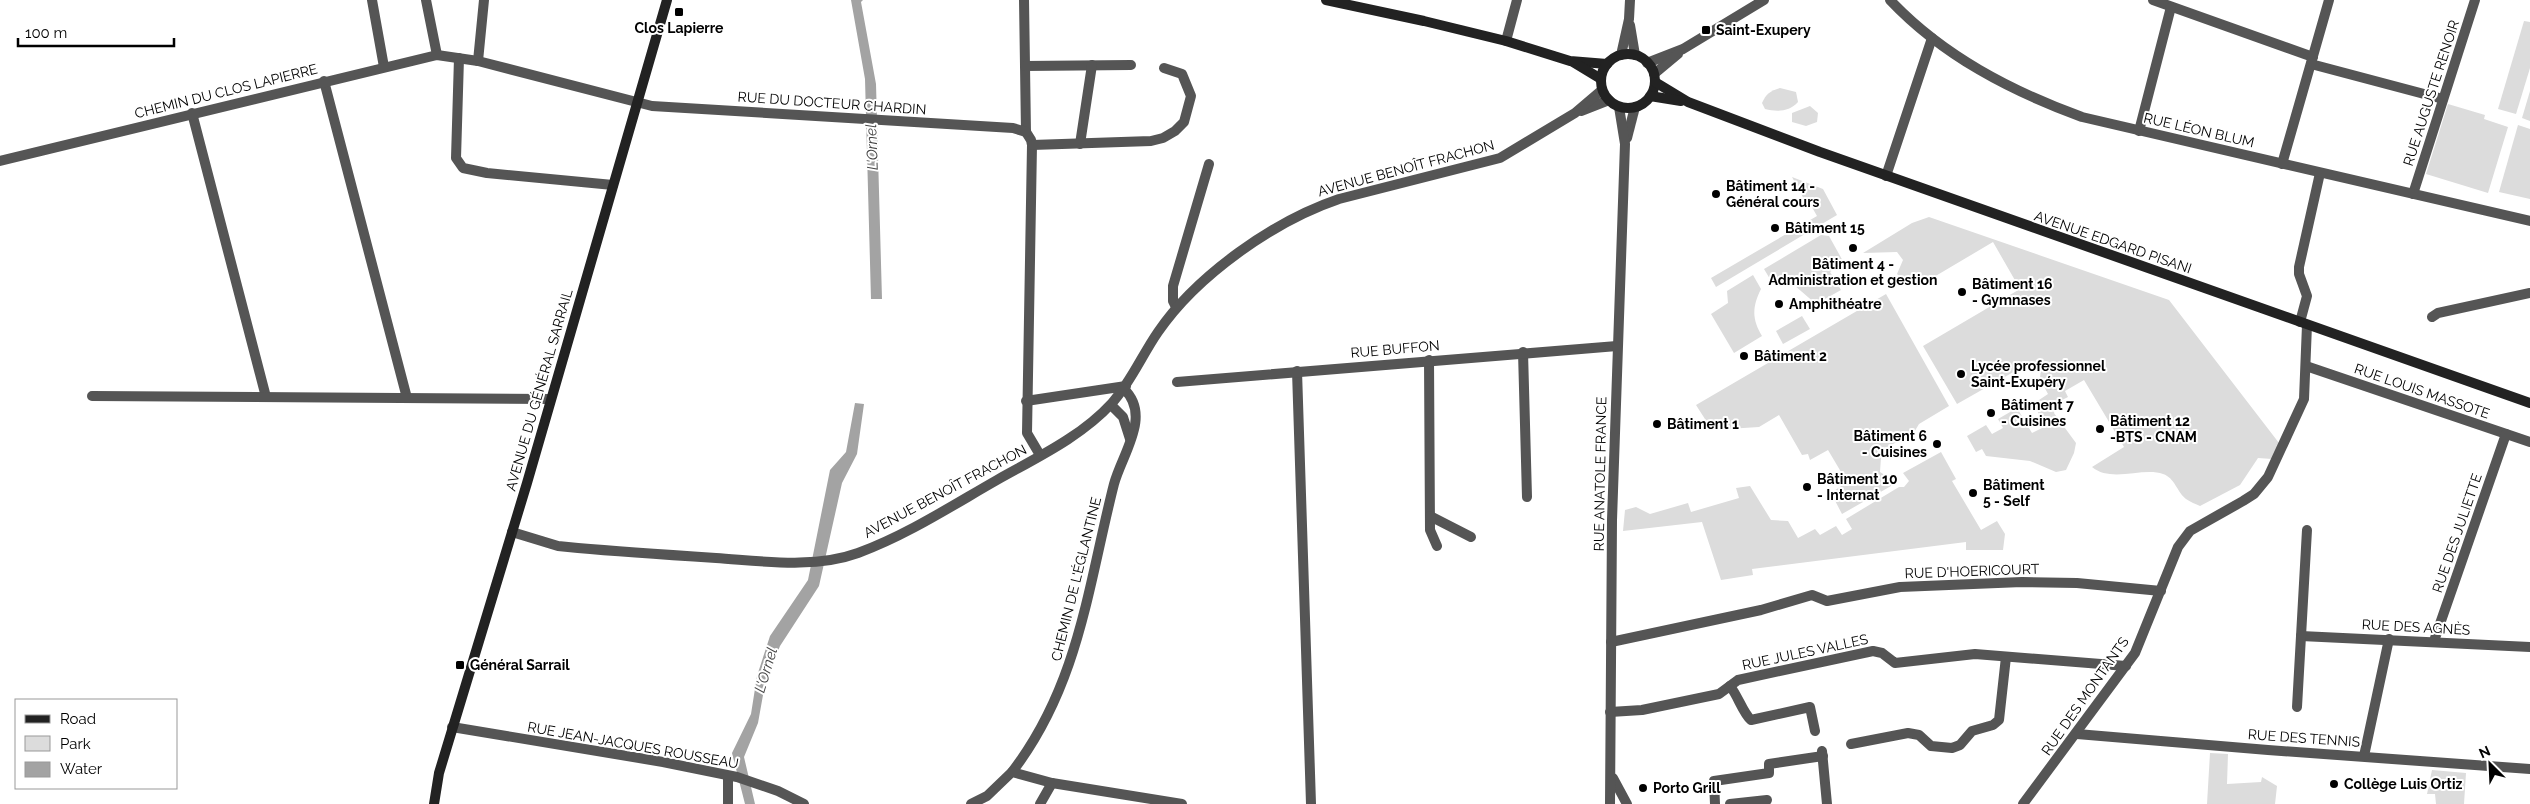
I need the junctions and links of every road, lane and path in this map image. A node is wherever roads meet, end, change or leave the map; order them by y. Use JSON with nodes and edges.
{"nodes":[{"id":1,"x":372,"y":0,"type":"edge"},
{"id":2,"x":426,"y":0,"type":"edge"},
{"id":3,"x":484,"y":0,"type":"edge"},
{"id":4,"x":667,"y":0,"type":"edge"},
{"id":5,"x":1024,"y":0,"type":"edge"},
{"id":6,"x":1326,"y":0,"type":"edge"},
{"id":7,"x":1517,"y":0,"type":"edge"},
{"id":8,"x":1630,"y":0,"type":"edge"},
{"id":9,"x":1764,"y":0,"type":"edge"},
{"id":10,"x":1890,"y":0,"type":"edge"},
{"id":11,"x":2153,"y":0,"type":"edge"},
{"id":12,"x":2329,"y":0,"type":"edge"},
{"id":13,"x":2474,"y":0,"type":"edge"},
{"id":14,"x":1337,"y":1,"type":"edge"},
{"id":15,"x":2171,"y":8,"type":"junction"},
{"id":16,"x":1629,"y":19,"type":"junction"},
{"id":17,"x":1932,"y":38,"type":"junction"},
{"id":18,"x":1506,"y":41,"type":"junction"},
{"id":19,"x":1683,"y":49,"type":"junction"},
{"id":20,"x":437,"y":55,"type":"junction"},
{"id":21,"x":1621,"y":55,"type":"junction"},
{"id":22,"x":1634,"y":55,"type":"junction"},
{"id":23,"x":459,"y":58,"type":"junction"},
{"id":24,"x":1570,"y":60,"type":"junction"},
{"id":25,"x":478,"y":61,"type":"junction"},
{"id":26,"x":2312,"y":61,"type":"junction"},
{"id":27,"x":1647,"y":63,"type":"junction"},
{"id":28,"x":1607,"y":64,"type":"junction"},
{"id":29,"x":1092,"y":65,"type":"junction"},
{"id":30,"x":1131,"y":65,"type":"dead end"},
{"id":31,"x":1025,"y":66,"type":"junction"},
{"id":32,"x":384,"y":67,"type":"junction"},
{"id":33,"x":1164,"y":68,"type":"dead end"},
{"id":34,"x":1654,"y":78,"type":"junction"},
{"id":35,"x":324,"y":81,"type":"junction"},
{"id":36,"x":1602,"y":84,"type":"junction"},
{"id":37,"x":1650,"y":96,"type":"junction"},
{"id":38,"x":2443,"y":99,"type":"junction"},
{"id":39,"x":1609,"y":100,"type":"junction"},
{"id":40,"x":1688,"y":102,"type":"junction"},
{"id":41,"x":637,"y":103,"type":"junction"},
{"id":42,"x":1619,"y":107,"type":"junction"},
{"id":43,"x":1634,"y":108,"type":"junction"},
{"id":44,"x":192,"y":113,"type":"junction"},
{"id":45,"x":1575,"y":113,"type":"junction"},
{"id":46,"x":2139,"y":131,"type":"junction"},
{"id":47,"x":1026,"y":132,"type":"junction"},
{"id":48,"x":1080,"y":144,"type":"junction"},
{"id":49,"x":1625,"y":144,"type":"junction"},
{"id":50,"x":1032,"y":145,"type":"junction"},
{"id":51,"x":0,"y":161,"type":"edge"},
{"id":52,"x":1209,"y":164,"type":"dead end"},
{"id":53,"x":2282,"y":164,"type":"junction"},
{"id":54,"x":2320,"y":173,"type":"junction"},
{"id":55,"x":1886,"y":176,"type":"junction"},
{"id":56,"x":613,"y":185,"type":"junction"},
{"id":57,"x":2413,"y":194,"type":"junction"},
{"id":58,"x":2530,"y":221,"type":"edge"},
{"id":59,"x":2530,"y":293,"type":"edge"},
{"id":60,"x":1176,"y":307,"type":"junction"},
{"id":61,"x":2432,"y":317,"type":"dead end"},
{"id":62,"x":2303,"y":323,"type":"junction"},
{"id":63,"x":1617,"y":346,"type":"junction"},
{"id":64,"x":1523,"y":352,"type":"junction"},
{"id":65,"x":1429,"y":360,"type":"junction"},
{"id":66,"x":2306,"y":366,"type":"junction"},
{"id":67,"x":1298,"y":371,"type":"junction"},
{"id":68,"x":1176,"y":382,"type":"dead end"},
{"id":69,"x":1125,"y":388,"type":"junction"},
{"id":70,"x":92,"y":396,"type":"dead end"},
{"id":71,"x":266,"y":397,"type":"junction"},
{"id":72,"x":407,"y":398,"type":"junction"},
{"id":73,"x":550,"y":399,"type":"junction"},
{"id":74,"x":1026,"y":400,"type":"junction"},
{"id":75,"x":2530,"y":403,"type":"edge"},
{"id":76,"x":1111,"y":404,"type":"junction"},
{"id":77,"x":2506,"y":434,"type":"junction"},
{"id":78,"x":1131,"y":442,"type":"junction"},
{"id":79,"x":2530,"y":442,"type":"edge"},
{"id":80,"x":1040,"y":455,"type":"junction"},
{"id":81,"x":1527,"y":497,"type":"dead end"},
{"id":82,"x":1430,"y":516,"type":"junction"},
{"id":83,"x":2307,"y":530,"type":"dead end"},
{"id":84,"x":512,"y":532,"type":"junction"},
{"id":85,"x":1471,"y":538,"type":"dead end"},
{"id":86,"x":1437,"y":546,"type":"dead end"},
{"id":87,"x":2161,"y":592,"type":"junction"},
{"id":88,"x":2301,"y":636,"type":"junction"},
{"id":89,"x":2389,"y":639,"type":"junction"},
{"id":90,"x":2434,"y":641,"type":"junction"},
{"id":91,"x":1611,"y":642,"type":"junction"},
{"id":92,"x":2530,"y":647,"type":"edge"},
{"id":93,"x":2006,"y":657,"type":"junction"},
{"id":94,"x":2126,"y":666,"type":"junction"},
{"id":95,"x":1730,"y":686,"type":"junction"},
{"id":96,"x":2297,"y":707,"type":"dead end"},
{"id":97,"x":1610,"y":712,"type":"junction"},
{"id":98,"x":452,"y":727,"type":"junction"},
{"id":99,"x":1815,"y":731,"type":"dead end"},
{"id":100,"x":2077,"y":734,"type":"junction"},
{"id":101,"x":1851,"y":744,"type":"dead end"},
{"id":102,"x":2364,"y":756,"type":"junction"},
{"id":103,"x":2530,"y":768,"type":"edge"},
{"id":104,"x":1012,"y":772,"type":"junction"},
{"id":105,"x":1611,"y":772,"type":"junction"},
{"id":106,"x":732,"y":776,"type":"junction"},
{"id":107,"x":1052,"y":783,"type":"junction"},
{"id":108,"x":436,"y":788,"type":"junction"},
{"id":109,"x":988,"y":800,"type":"edge"},
{"id":110,"x":1767,"y":800,"type":"dead end"},
{"id":111,"x":1715,"y":801,"type":"edge"},
{"id":112,"x":1160,"y":802,"type":"edge"},
{"id":113,"x":434,"y":804,"type":"edge"},
{"id":114,"x":441,"y":804,"type":"edge"},
{"id":115,"x":728,"y":804,"type":"edge"},
{"id":116,"x":804,"y":804,"type":"edge"},
{"id":117,"x":971,"y":804,"type":"edge"},
{"id":118,"x":1040,"y":804,"type":"edge"},
{"id":119,"x":1182,"y":804,"type":"edge"},
{"id":120,"x":1311,"y":804,"type":"edge"},
{"id":121,"x":1610,"y":804,"type":"edge"},
{"id":122,"x":1627,"y":804,"type":"edge"},
{"id":123,"x":1704,"y":804,"type":"edge"},
{"id":124,"x":1730,"y":804,"type":"edge"},
{"id":125,"x":1827,"y":804,"type":"edge"},
{"id":126,"x":2023,"y":804,"type":"edge"}],
"edges":[{"from":1,"to":32,"type":"street"},
{"from":2,"to":20,"type":"street"},
{"from":3,"to":25,"type":"street"},
{"from":4,"to":41,"type":"main road","name":"AVENUE DU GÉNÉRAL SARRAIL"},
{"from":5,"to":31,"type":"street"},
{"from":6,"to":14,"type":"main road"},
{"from":7,"to":18,"type":"street"},
{"from":8,"to":16,"type":"street"},
{"from":9,"to":19,"type":"street"},
{"from":10,"to":17,"type":"street","name":"RUE LÉON BLUM"},
{"from":11,"to":15,"type":"street"},
{"from":12,"to":26,"type":"street"},
{"from":13,"to":38,"type":"street","name":"RUE AUGUSTE RENOIR"},
{"from":14,"to":18,"type":"main road"},
{"from":15,"to":26,"type":"street"},
{"from":15,"to":46,"type":"street"},
{"from":16,"to":21,"type":"street"},
{"from":16,"to":22,"type":"street"},
{"from":17,"to":46,"type":"street","name":"RUE LÉON BLUM"},
{"from":17,"to":55,"type":"street"},
{"from":18,"to":24,"type":"main road"},
{"from":19,"to":27,"type":"street"},
{"from":19,"to":34,"type":"street"},
{"from":20,"to":23,"type":"street","name":"CHEMIN DU CLOS LAPIERRE"},
{"from":20,"to":32,"type":"street","name":"CHEMIN DU CLOS LAPIERRE"},
{"from":21,"to":22,"type":"main road"},
{"from":21,"to":28,"type":"main road"},
{"from":22,"to":27,"type":"main road"},
{"from":23,"to":25,"type":"street","name":"CHEMIN DU CLOS LAPIERRE"},
{"from":23,"to":56,"type":"street"},
{"from":24,"to":28,"type":"main road"},
{"from":24,"to":36,"type":"main road"},
{"from":25,"to":41,"type":"street","name":"CHEMIN DU CLOS LAPIERRE"},
{"from":26,"to":38,"type":"street"},
{"from":26,"to":53,"type":"street"},
{"from":27,"to":34,"type":"main road"},
{"from":28,"to":36,"type":"main road"},
{"from":29,"to":30,"type":"street"},
{"from":29,"to":31,"type":"street"},
{"from":29,"to":48,"type":"street"},
{"from":31,"to":47,"type":"street"},
{"from":32,"to":35,"type":"street","name":"CHEMIN DU CLOS LAPIERRE"},
{"from":33,"to":48,"type":"street"},
{"from":34,"to":37,"type":"main road"},
{"from":34,"to":40,"type":"main road","name":"AVENUE EDGARD PISANI"},
{"from":35,"to":44,"type":"street","name":"CHEMIN DU CLOS LAPIERRE"},
{"from":35,"to":72,"type":"street"},
{"from":36,"to":39,"type":"main road"},
{"from":36,"to":45,"type":"street","name":"AVENUE BENOÎT FRACHON"},
{"from":37,"to":40,"type":"main road","name":"AVENUE EDGARD PISANI"},
{"from":37,"to":43,"type":"main road"},
{"from":38,"to":57,"type":"street","name":"RUE AUGUSTE RENOIR"},
{"from":39,"to":42,"type":"main road"},
{"from":39,"to":45,"type":"street","name":"AVENUE BENOÎT FRACHON"},
{"from":40,"to":55,"type":"main road","name":"AVENUE EDGARD PISANI"},
{"from":41,"to":47,"type":"street","name":"RUE DU DOCTEUR CHARDIN"},
{"from":41,"to":56,"type":"main road","name":"AVENUE DU GÉNÉRAL SARRAIL"},
{"from":42,"to":43,"type":"main road"},
{"from":42,"to":49,"type":"street","name":"RUE ANATOLE FRANCE"},
{"from":43,"to":49,"type":"street","name":"RUE ANATOLE FRANCE"},
{"from":44,"to":51,"type":"street","name":"CHEMIN DU CLOS LAPIERRE"},
{"from":44,"to":71,"type":"street"},
{"from":45,"to":60,"type":"street","name":"AVENUE BENOÎT FRACHON"},
{"from":46,"to":53,"type":"street","name":"RUE LÉON BLUM"},
{"from":47,"to":50,"type":"street"},
{"from":48,"to":50,"type":"street"},
{"from":49,"to":63,"type":"street","name":"RUE ANATOLE FRANCE"},
{"from":50,"to":74,"type":"street"},
{"from":52,"to":60,"type":"street"},
{"from":53,"to":54,"type":"street","name":"RUE LÉON BLUM"},
{"from":54,"to":57,"type":"street","name":"RUE LÉON BLUM"},
{"from":54,"to":62,"type":"street","name":"RUE DES MONTANTS"},
{"from":55,"to":62,"type":"main road","name":"AVENUE EDGARD PISANI"},
{"from":56,"to":73,"type":"main road","name":"AVENUE DU GÉNÉRAL SARRAIL"},
{"from":57,"to":58,"type":"street","name":"RUE LÉON BLUM"},
{"from":59,"to":61,"type":"street"},
{"from":60,"to":69,"type":"street","name":"AVENUE BENOÎT FRACHON"},
{"from":62,"to":66,"type":"street","name":"RUE DES MONTANTS"},
{"from":62,"to":75,"type":"main road","name":"AVENUE EDGARD PISANI"},
{"from":63,"to":64,"type":"street","name":"RUE BUFFON"},
{"from":63,"to":91,"type":"street","name":"RUE ANATOLE FRANCE"},
{"from":64,"to":65,"type":"street","name":"RUE BUFFON"},
{"from":64,"to":81,"type":"street"},
{"from":65,"to":67,"type":"street","name":"RUE BUFFON"},
{"from":65,"to":82,"type":"street"},
{"from":66,"to":77,"type":"street","name":"RUE LOUIS MASSOTE"},
{"from":66,"to":87,"type":"street","name":"RUE DES MONTANTS"},
{"from":67,"to":68,"type":"street","name":"RUE BUFFON"},
{"from":67,"to":120,"type":"street"},
{"from":69,"to":74,"type":"street"},
{"from":69,"to":76,"type":"street","name":"AVENUE BENOÎT FRACHON"},
{"from":69,"to":78,"type":"street","name":"CHEMIN DE L'ÉGLANTINE"},
{"from":70,"to":71,"type":"street"},
{"from":71,"to":72,"type":"street"},
{"from":72,"to":73,"type":"street"},
{"from":73,"to":84,"type":"main road","name":"AVENUE DU GÉNÉRAL SARRAIL"},
{"from":74,"to":80,"type":"street"},
{"from":76,"to":78,"type":"street"},
{"from":76,"to":80,"type":"street","name":"AVENUE BENOÎT FRACHON"},
{"from":77,"to":79,"type":"street","name":"RUE LOUIS MASSOTE"},
{"from":77,"to":90,"type":"street","name":"RUE DES JULIETTE"},
{"from":78,"to":104,"type":"street","name":"CHEMIN DE L'ÉGLANTINE"},
{"from":80,"to":84,"type":"street","name":"AVENUE BENOÎT FRACHON"},
{"from":82,"to":85,"type":"street"},
{"from":82,"to":86,"type":"street"},
{"from":83,"to":88,"type":"street"},
{"from":84,"to":98,"type":"main road","name":"AVENUE DU GÉNÉRAL SARRAIL"},
{"from":87,"to":91,"type":"street","name":"RUE D'HOERICOURT"},
{"from":87,"to":94,"type":"street","name":"RUE DES MONTANTS"},
{"from":88,"to":89,"type":"street","name":"RUE DES AGNÈS"},
{"from":88,"to":96,"type":"street"},
{"from":89,"to":90,"type":"street","name":"RUE DES AGNÈS"},
{"from":89,"to":102,"type":"street"},
{"from":90,"to":92,"type":"street","name":"RUE DES AGNÈS"},
{"from":91,"to":97,"type":"street","name":"RUE ANATOLE FRANCE"},
{"from":93,"to":94,"type":"street","name":"RUE JULES VALLES"},
{"from":93,"to":95,"type":"street","name":"RUE JULES VALLES"},
{"from":93,"to":101,"type":"street"},
{"from":94,"to":100,"type":"street","name":"RUE DES MONTANTS"},
{"from":95,"to":97,"type":"street","name":"RUE JULES VALLES"},
{"from":95,"to":99,"type":"street"},
{"from":97,"to":105,"type":"street","name":"RUE ANATOLE FRANCE"},
{"from":98,"to":106,"type":"street","name":"RUE JEAN-JACQUES ROUSSEAU"},
{"from":98,"to":108,"type":"main road","name":"AVENUE DU GÉNÉRAL SARRAIL"},
{"from":100,"to":102,"type":"street","name":"RUE DES TENNIS"},
{"from":100,"to":126,"type":"street","name":"RUE DES MONTANTS"},
{"from":102,"to":103,"type":"street","name":"RUE DES TENNIS"},
{"from":104,"to":107,"type":"street"},
{"from":104,"to":109,"type":"street"},
{"from":105,"to":121,"type":"street","name":"RUE ANATOLE FRANCE"},
{"from":105,"to":122,"type":"street"},
{"from":106,"to":115,"type":"street"},
{"from":106,"to":116,"type":"street","name":"RUE JEAN-JACQUES ROUSSEAU"},
{"from":107,"to":112,"type":"street"},
{"from":107,"to":118,"type":"street"},
{"from":108,"to":113,"type":"main road","name":"AVENUE DU GÉNÉRAL SARRAIL"},
{"from":108,"to":114,"type":"main road"},
{"from":109,"to":117,"type":"street"},
{"from":110,"to":124,"type":"street"},
{"from":111,"to":123,"type":"street"},
{"from":111,"to":125,"type":"street"},
{"from":112,"to":119,"type":"street"}]}
